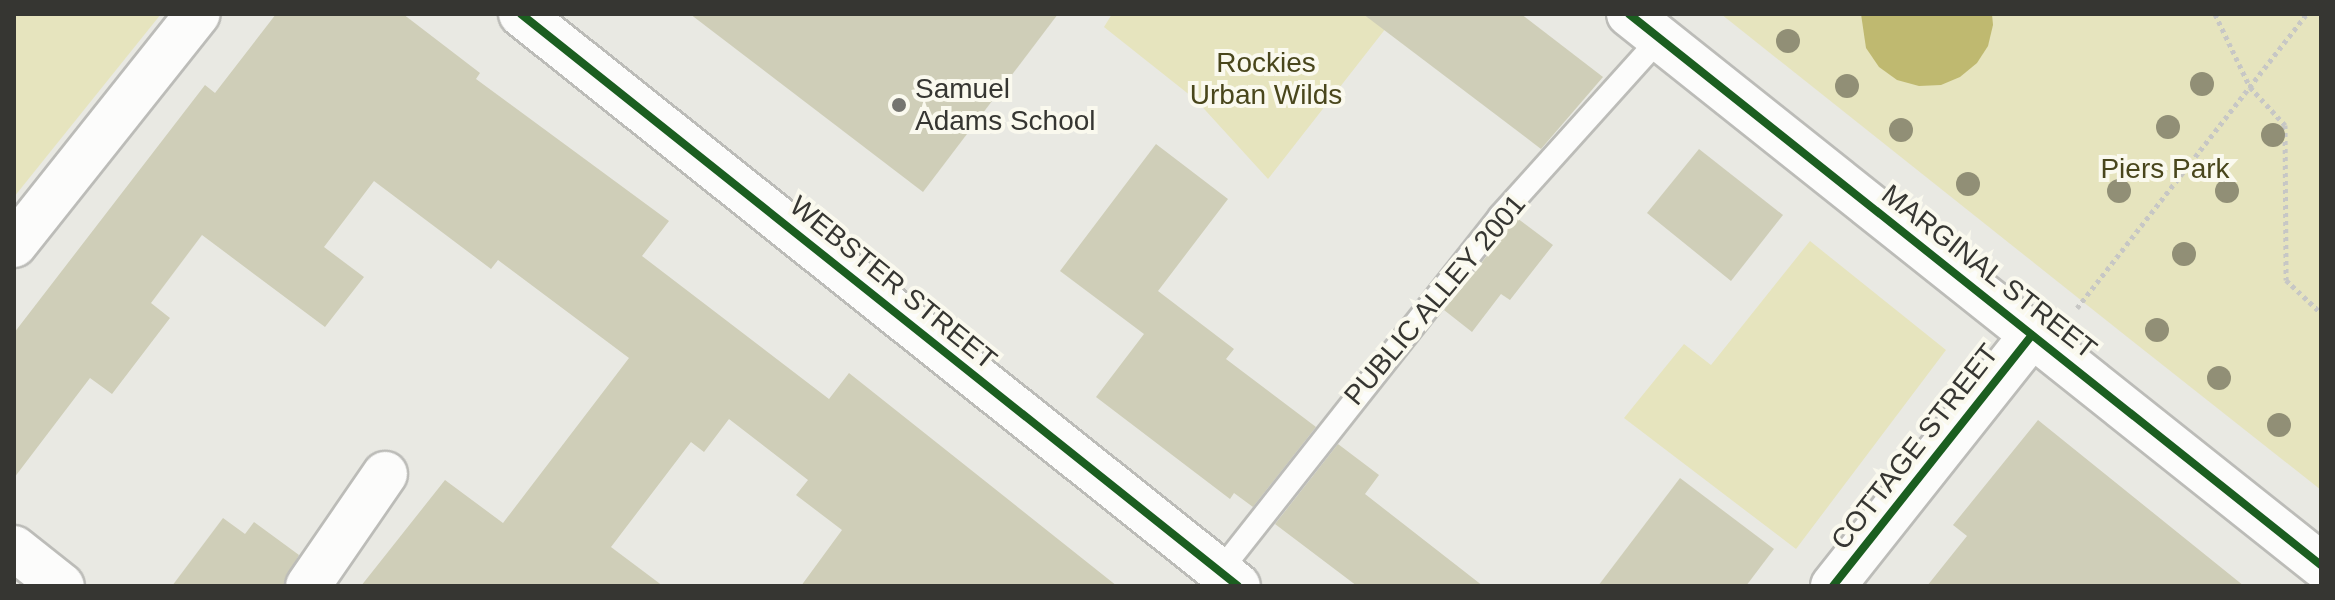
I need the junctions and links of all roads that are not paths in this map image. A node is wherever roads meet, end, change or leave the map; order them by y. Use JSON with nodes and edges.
{"nodes":[{"id":1,"x":198,"y":14,"type":"edge"},
{"id":2,"x":529,"y":17,"type":"edge"},
{"id":3,"x":1645,"y":26,"type":"edge"},
{"id":4,"x":14,"y":245,"type":"edge"},
{"id":5,"x":2032,"y":335,"type":"junction"},
{"id":6,"x":385,"y":474,"type":"dead end"},
{"id":7,"x":14,"y":548,"type":"edge"},
{"id":8,"x":2321,"y":566,"type":"edge"},
{"id":9,"x":1229,"y":579,"type":"edge"},
{"id":10,"x":62,"y":586,"type":"edge"},
{"id":11,"x":308,"y":586,"type":"edge"},
{"id":12,"x":1833,"y":586,"type":"edge"},
{"id":13,"x":2306,"y":586,"type":"edge"}],
"edges":[{"from":1,"to":4,"type":"street"},
{"from":2,"to":9,"type":"street","name":"WEBSTER STREET"},
{"from":3,"to":5,"type":"street","name":"MARGINAL STREET"},
{"from":3,"to":9,"type":"lane","name":"PUBLIC ALLEY 2001"},
{"from":5,"to":8,"type":"street","name":"MARGINAL STREET"},
{"from":5,"to":12,"type":"street","name":"COTTAGE STREET"},
{"from":6,"to":11,"type":"street"},
{"from":7,"to":10,"type":"street"},
{"from":8,"to":13,"type":"street"}]}
